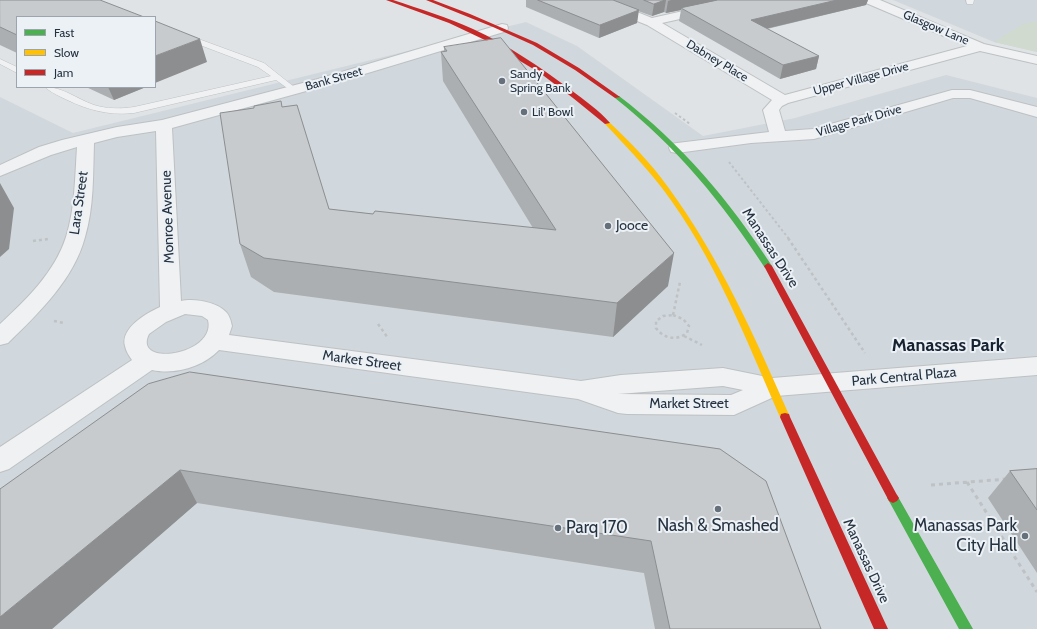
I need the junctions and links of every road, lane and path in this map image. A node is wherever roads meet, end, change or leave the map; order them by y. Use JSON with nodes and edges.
{"nodes":[{"id":1,"x":388,"y":0,"type":"edge"},
{"id":2,"x":428,"y":0,"type":"edge"},
{"id":3,"x":596,"y":0,"type":"edge"},
{"id":4,"x":748,"y":0,"type":"edge"},
{"id":5,"x":870,"y":0,"type":"edge"},
{"id":6,"x":651,"y":22,"type":"junction"},
{"id":7,"x":156,"y":25,"type":"edge"},
{"id":8,"x":502,"y":28,"type":"junction"},
{"id":9,"x":480,"y":35,"type":"junction"},
{"id":10,"x":980,"y":47,"type":"junction"},
{"id":11,"x":1037,"y":60,"type":"edge"},
{"id":12,"x":0,"y":62,"type":"edge"},
{"id":13,"x":16,"y":70,"type":"edge"},
{"id":14,"x":278,"y":77,"type":"junction"},
{"id":15,"x":51,"y":88,"type":"edge"},
{"id":16,"x":294,"y":90,"type":"junction"},
{"id":17,"x":783,"y":100,"type":"junction"},
{"id":18,"x":583,"y":103,"type":"junction"},
{"id":19,"x":1037,"y":112,"type":"edge"},
{"id":20,"x":164,"y":125,"type":"junction"},
{"id":21,"x":623,"y":125,"type":"dead end"},
{"id":22,"x":779,"y":136,"type":"junction"},
{"id":23,"x":86,"y":139,"type":"junction"},
{"id":24,"x":661,"y":147,"type":"dead end"},
{"id":25,"x":677,"y":148,"type":"junction"},
{"id":26,"x":726,"y":157,"type":"dead end"},
{"id":27,"x":0,"y":171,"type":"edge"},
{"id":28,"x":680,"y":282,"type":"dead end"},
{"id":29,"x":171,"y":310,"type":"junction"},
{"id":30,"x":674,"y":315,"type":"junction"},
{"id":31,"x":684,"y":336,"type":"junction"},
{"id":32,"x":0,"y":338,"type":"edge"},
{"id":33,"x":215,"y":341,"type":"junction"},
{"id":34,"x":702,"y":345,"type":"dead end"},
{"id":35,"x":864,"y":350,"type":"dead end"},
{"id":36,"x":148,"y":360,"type":"junction"},
{"id":37,"x":1037,"y":366,"type":"edge"},
{"id":38,"x":830,"y":383,"type":"junction"},
{"id":39,"x":772,"y":388,"type":"junction"},
{"id":40,"x":0,"y":461,"type":"edge"},
{"id":41,"x":1010,"y":478,"type":"dead end"},
{"id":42,"x":967,"y":482,"type":"junction"},
{"id":43,"x":931,"y":484,"type":"dead end"},
{"id":44,"x":1037,"y":592,"type":"edge"},
{"id":45,"x":881,"y":629,"type":"edge"},
{"id":46,"x":966,"y":629,"type":"edge"}],
"edges":[{"from":1,"to":9,"type":"main road","name":"Manassas Drive"},
{"from":2,"to":8,"type":"main road","name":"Manassas Drive"},
{"from":3,"to":6,"type":"street","name":"Dabney Place"},
{"from":4,"to":6,"type":"street"},
{"from":5,"to":10,"type":"street","name":"Glasgow Lane"},
{"from":6,"to":17,"type":"street","name":"Dabney Place"},
{"from":7,"to":14,"type":"lane"},
{"from":8,"to":9,"type":"street","name":"Bank Street"},
{"from":8,"to":25,"type":"main road","name":"Manassas Drive"},
{"from":9,"to":16,"type":"street","name":"Bank Street"},
{"from":9,"to":18,"type":"main road","name":"Manassas Drive"},
{"from":10,"to":11,"type":"street","name":"Glasgow Lane"},
{"from":10,"to":17,"type":"street","name":"Upper Village Drive"},
{"from":12,"to":13,"type":"lane"},
{"from":14,"to":15,"type":"lane"},
{"from":14,"to":16,"type":"lane"},
{"from":16,"to":20,"type":"street","name":"Bank Street"},
{"from":17,"to":22,"type":"street"},
{"from":18,"to":21,"type":"main road"},
{"from":18,"to":39,"type":"main road","name":"Manassas Drive"},
{"from":19,"to":22,"type":"street","name":"Village Park Drive"},
{"from":20,"to":23,"type":"street"},
{"from":20,"to":29,"type":"street","name":"Monroe Avenue"},
{"from":22,"to":25,"type":"street","name":"Village Park Drive"},
{"from":23,"to":27,"type":"street"},
{"from":23,"to":32,"type":"street","name":"Lara Street"},
{"from":24,"to":25,"type":"main road"},
{"from":25,"to":38,"type":"main road","name":"Manassas Drive"},
{"from":26,"to":35,"type":"path"},
{"from":28,"to":30,"type":"path"},
{"from":29,"to":33,"type":"street"},
{"from":29,"to":36,"type":"street"},
{"from":30,"to":31,"type":"path"},
{"from":30,"to":31,"type":"path"},
{"from":31,"to":34,"type":"path"},
{"from":33,"to":36,"type":"street"},
{"from":33,"to":39,"type":"street","name":"Market Street"},
{"from":36,"to":40,"type":"street"},
{"from":37,"to":38,"type":"street","name":"Park Central Plaza"},
{"from":38,"to":39,"type":"street","name":"Park Central Plaza"},
{"from":38,"to":46,"type":"main road","name":"Manassas Drive"},
{"from":39,"to":45,"type":"main road","name":"Manassas Drive"},
{"from":41,"to":42,"type":"path"},
{"from":42,"to":43,"type":"path"},
{"from":42,"to":44,"type":"path"}]}
